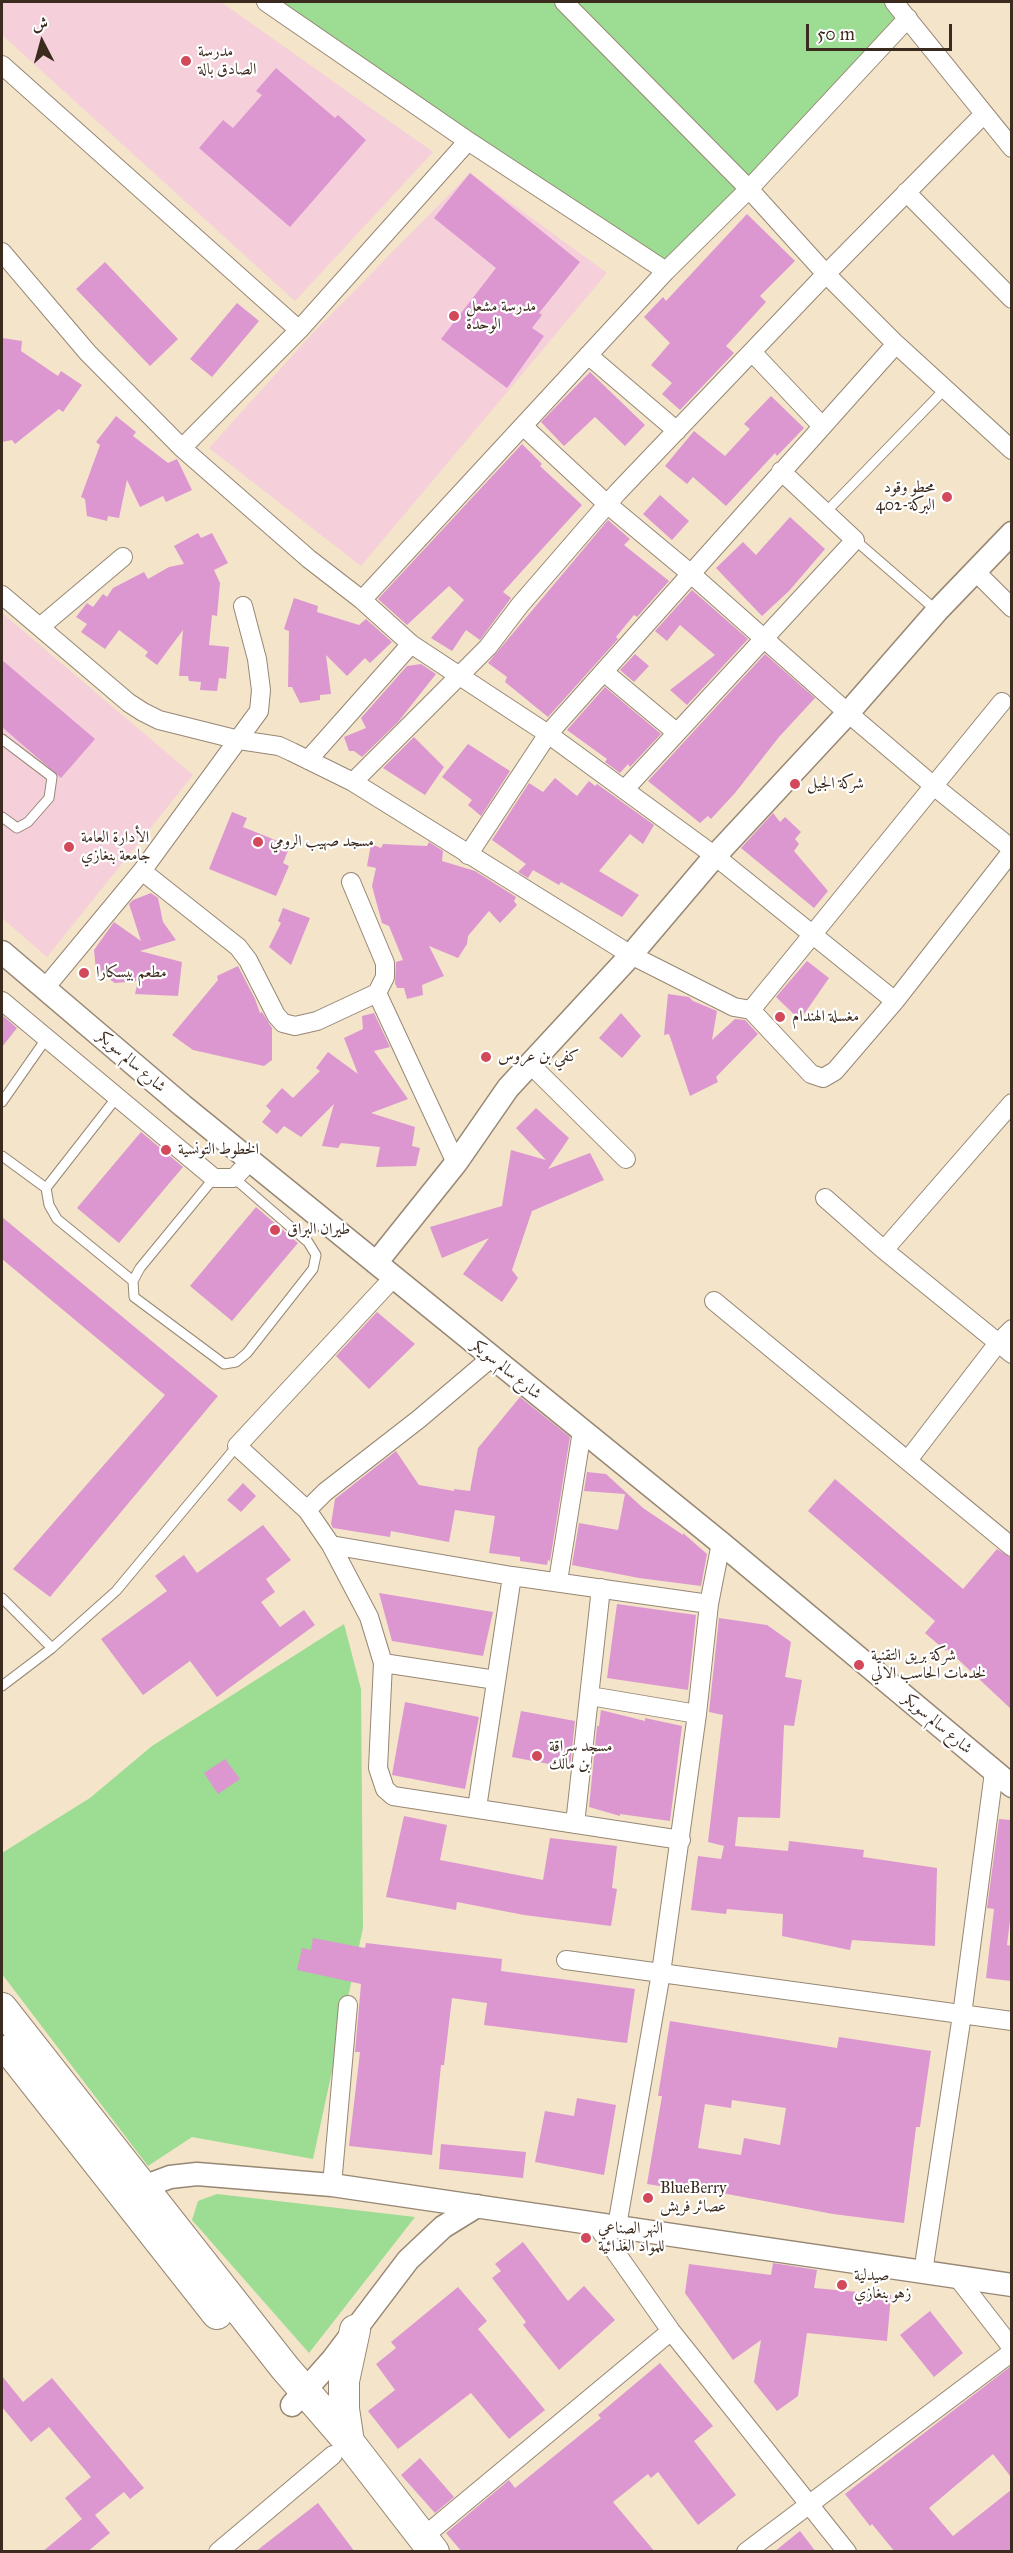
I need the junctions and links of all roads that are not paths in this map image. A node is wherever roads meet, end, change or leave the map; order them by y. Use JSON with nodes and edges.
{"nodes":[{"id":1,"x":266,"y":2,"type":"edge"},
{"id":2,"x":564,"y":2,"type":"edge"},
{"id":3,"x":894,"y":2,"type":"edge"},
{"id":4,"x":908,"y":18,"type":"junction"},
{"id":5,"x":2,"y":65,"type":"edge"},
{"id":6,"x":984,"y":114,"type":"junction"},
{"id":7,"x":468,"y":141,"type":"junction"},
{"id":8,"x":1011,"y":148,"type":"edge"},
{"id":9,"x":749,"y":189,"type":"junction"},
{"id":10,"x":906,"y":192,"type":"junction"},
{"id":11,"x":2,"y":252,"type":"edge"},
{"id":12,"x":666,"y":270,"type":"junction"},
{"id":13,"x":826,"y":274,"type":"junction"},
{"id":14,"x":1011,"y":299,"type":"edge"},
{"id":15,"x":299,"y":330,"type":"junction"},
{"id":16,"x":896,"y":344,"type":"junction"},
{"id":17,"x":752,"y":352,"type":"junction"},
{"id":18,"x":588,"y":355,"type":"junction"},
{"id":19,"x":946,"y":388,"type":"junction"},
{"id":20,"x":523,"y":426,"type":"junction"},
{"id":21,"x":822,"y":426,"type":"junction"},
{"id":22,"x":676,"y":431,"type":"junction"},
{"id":23,"x":182,"y":448,"type":"junction"},
{"id":24,"x":1011,"y":450,"type":"edge"},
{"id":25,"x":781,"y":471,"type":"junction"},
{"id":26,"x":607,"y":504,"type":"junction"},
{"id":27,"x":825,"y":513,"type":"junction"},
{"id":28,"x":1011,"y":533,"type":"edge"},
{"id":29,"x":855,"y":540,"type":"junction"},
{"id":30,"x":123,"y":556,"type":"dead end"},
{"id":31,"x":976,"y":572,"type":"junction"},
{"id":32,"x":690,"y":573,"type":"junction"},
{"id":33,"x":2,"y":595,"type":"edge"},
{"id":34,"x":362,"y":600,"type":"junction"},
{"id":35,"x":243,"y":606,"type":"dead end"},
{"id":36,"x":1011,"y":608,"type":"edge"},
{"id":37,"x":937,"y":611,"type":"junction"},
{"id":38,"x":39,"y":627,"type":"junction"},
{"id":39,"x":766,"y":638,"type":"junction"},
{"id":40,"x":411,"y":644,"type":"junction"},
{"id":41,"x":603,"y":672,"type":"junction"},
{"id":42,"x":460,"y":677,"type":"junction"},
{"id":43,"x":1002,"y":702,"type":"dead end"},
{"id":44,"x":848,"y":713,"type":"junction"},
{"id":45,"x":676,"y":732,"type":"junction"},
{"id":46,"x":548,"y":734,"type":"junction"},
{"id":47,"x":2,"y":739,"type":"edge"},
{"id":48,"x":239,"y":740,"type":"junction"},
{"id":49,"x":308,"y":760,"type":"junction"},
{"id":50,"x":353,"y":782,"type":"junction"},
{"id":51,"x":935,"y":788,"type":"junction"},
{"id":52,"x":626,"y":789,"type":"junction"},
{"id":53,"x":2,"y":817,"type":"edge"},
{"id":54,"x":1011,"y":850,"type":"edge"},
{"id":55,"x":468,"y":855,"type":"junction"},
{"id":56,"x":715,"y":856,"type":"junction"},
{"id":57,"x":142,"y":871,"type":"junction"},
{"id":58,"x":351,"y":882,"type":"dead end"},
{"id":59,"x":813,"y":936,"type":"junction"},
{"id":60,"x":2,"y":952,"type":"edge"},
{"id":61,"x":631,"y":955,"type":"junction"},
{"id":62,"x":45,"y":988,"type":"junction"},
{"id":63,"x":377,"y":993,"type":"junction"},
{"id":64,"x":2,"y":1001,"type":"edge"},
{"id":65,"x":895,"y":1001,"type":"junction"},
{"id":66,"x":751,"y":1010,"type":"junction"},
{"id":67,"x":46,"y":1039,"type":"junction"},
{"id":68,"x":530,"y":1064,"type":"junction"},
{"id":69,"x":117,"y":1098,"type":"junction"},
{"id":70,"x":2,"y":1102,"type":"edge"},
{"id":71,"x":1011,"y":1103,"type":"edge"},
{"id":72,"x":2,"y":1156,"type":"edge"},
{"id":73,"x":626,"y":1159,"type":"dead end"},
{"id":74,"x":250,"y":1161,"type":"junction"},
{"id":75,"x":456,"y":1163,"type":"junction"},
{"id":76,"x":214,"y":1178,"type":"junction"},
{"id":77,"x":234,"y":1178,"type":"junction"},
{"id":78,"x":46,"y":1188,"type":"junction"},
{"id":79,"x":825,"y":1198,"type":"dead end"},
{"id":80,"x":884,"y":1250,"type":"junction"},
{"id":81,"x":376,"y":1263,"type":"junction"},
{"id":82,"x":394,"y":1276,"type":"junction"},
{"id":83,"x":133,"y":1281,"type":"junction"},
{"id":84,"x":714,"y":1301,"type":"dead end"},
{"id":85,"x":1011,"y":1329,"type":"edge"},
{"id":86,"x":1005,"y":1348,"type":"edge"},
{"id":87,"x":491,"y":1358,"type":"junction"},
{"id":88,"x":582,"y":1431,"type":"junction"},
{"id":89,"x":237,"y":1446,"type":"junction"},
{"id":90,"x":908,"y":1460,"type":"junction"},
{"id":91,"x":307,"y":1510,"type":"junction"},
{"id":92,"x":721,"y":1543,"type":"junction"},
{"id":93,"x":331,"y":1545,"type":"junction"},
{"id":94,"x":1011,"y":1547,"type":"edge"},
{"id":95,"x":512,"y":1576,"type":"junction"},
{"id":96,"x":558,"y":1581,"type":"junction"},
{"id":97,"x":601,"y":1588,"type":"junction"},
{"id":98,"x":2,"y":1598,"type":"edge"},
{"id":99,"x":710,"y":1604,"type":"junction"},
{"id":100,"x":52,"y":1648,"type":"junction"},
{"id":101,"x":383,"y":1663,"type":"junction"},
{"id":102,"x":496,"y":1680,"type":"junction"},
{"id":103,"x":2,"y":1686,"type":"edge"},
{"id":104,"x":590,"y":1696,"type":"junction"},
{"id":105,"x":697,"y":1714,"type":"junction"},
{"id":106,"x":994,"y":1772,"type":"junction"},
{"id":107,"x":1011,"y":1786,"type":"edge"},
{"id":108,"x":477,"y":1808,"type":"junction"},
{"id":109,"x":575,"y":1824,"type":"junction"},
{"id":110,"x":681,"y":1840,"type":"junction"},
{"id":111,"x":566,"y":1960,"type":"dead end"},
{"id":112,"x":661,"y":1973,"type":"junction"},
{"id":113,"x":348,"y":2005,"type":"dead end"},
{"id":114,"x":2,"y":2008,"type":"edge"},
{"id":115,"x":962,"y":2014,"type":"junction"},
{"id":116,"x":1011,"y":2021,"type":"edge"},
{"id":117,"x":2,"y":2041,"type":"edge"},
{"id":118,"x":332,"y":2185,"type":"junction"},
{"id":119,"x":133,"y":2190,"type":"junction"},
{"id":120,"x":477,"y":2206,"type":"junction"},
{"id":121,"x":606,"y":2225,"type":"junction"},
{"id":122,"x":923,"y":2272,"type":"junction"},
{"id":123,"x":957,"y":2277,"type":"junction"},
{"id":124,"x":1011,"y":2285,"type":"edge"},
{"id":125,"x":355,"y":2330,"type":"junction"},
{"id":126,"x":671,"y":2331,"type":"junction"},
{"id":127,"x":1011,"y":2350,"type":"edge"},
{"id":128,"x":299,"y":2399,"type":"junction"},
{"id":129,"x":341,"y":2449,"type":"junction"},
{"id":130,"x":808,"y":2504,"type":"junction"},
{"id":131,"x":423,"y":2547,"type":"edge"},
{"id":132,"x":218,"y":2552,"type":"edge"},
{"id":133,"x":746,"y":2552,"type":"edge"},
{"id":134,"x":847,"y":2552,"type":"edge"}],
"edges":[{"from":1,"to":7,"type":"street"},
{"from":2,"to":9,"type":"street"},
{"from":3,"to":4,"type":"street"},
{"from":4,"to":6,"type":"street"},
{"from":4,"to":9,"type":"street"},
{"from":5,"to":15,"type":"street"},
{"from":6,"to":8,"type":"street"},
{"from":6,"to":10,"type":"street"},
{"from":7,"to":12,"type":"street"},
{"from":7,"to":15,"type":"street"},
{"from":9,"to":12,"type":"street"},
{"from":9,"to":13,"type":"street"},
{"from":10,"to":13,"type":"street"},
{"from":10,"to":14,"type":"street"},
{"from":11,"to":23,"type":"street"},
{"from":12,"to":18,"type":"street"},
{"from":13,"to":16,"type":"street"},
{"from":13,"to":17,"type":"street"},
{"from":15,"to":23,"type":"street"},
{"from":16,"to":19,"type":"street"},
{"from":16,"to":21,"type":"street"},
{"from":17,"to":21,"type":"street"},
{"from":17,"to":22,"type":"street"},
{"from":18,"to":20,"type":"street"},
{"from":18,"to":22,"type":"street"},
{"from":19,"to":24,"type":"street"},
{"from":19,"to":27,"type":"lane"},
{"from":20,"to":26,"type":"street"},
{"from":20,"to":34,"type":"street"},
{"from":21,"to":25,"type":"street"},
{"from":22,"to":26,"type":"street"},
{"from":23,"to":34,"type":"street"},
{"from":25,"to":27,"type":"street"},
{"from":25,"to":32,"type":"street"},
{"from":26,"to":32,"type":"street"},
{"from":26,"to":42,"type":"street"},
{"from":27,"to":29,"type":"street"},
{"from":28,"to":31,"type":"street"},
{"from":29,"to":37,"type":"lane"},
{"from":29,"to":39,"type":"street"},
{"from":30,"to":38,"type":"street"},
{"from":31,"to":36,"type":"street"},
{"from":31,"to":37,"type":"street"},
{"from":32,"to":39,"type":"street"},
{"from":32,"to":41,"type":"street"},
{"from":33,"to":38,"type":"street"},
{"from":34,"to":40,"type":"street"},
{"from":35,"to":48,"type":"street"},
{"from":37,"to":44,"type":"street"},
{"from":38,"to":48,"type":"street"},
{"from":39,"to":44,"type":"street"},
{"from":39,"to":45,"type":"street"},
{"from":40,"to":42,"type":"street"},
{"from":40,"to":49,"type":"street"},
{"from":41,"to":45,"type":"street"},
{"from":41,"to":46,"type":"street"},
{"from":42,"to":46,"type":"street"},
{"from":42,"to":50,"type":"street"},
{"from":43,"to":51,"type":"street"},
{"from":44,"to":51,"type":"street"},
{"from":44,"to":56,"type":"street"},
{"from":45,"to":52,"type":"street"},
{"from":46,"to":52,"type":"street"},
{"from":46,"to":55,"type":"street"},
{"from":47,"to":53,"type":"lane"},
{"from":48,"to":49,"type":"street"},
{"from":48,"to":57,"type":"street"},
{"from":49,"to":50,"type":"street"},
{"from":50,"to":55,"type":"street"},
{"from":51,"to":54,"type":"street"},
{"from":51,"to":59,"type":"street"},
{"from":52,"to":56,"type":"street"},
{"from":54,"to":65,"type":"street"},
{"from":55,"to":61,"type":"street"},
{"from":56,"to":59,"type":"street"},
{"from":56,"to":61,"type":"street"},
{"from":57,"to":62,"type":"street"},
{"from":57,"to":63,"type":"street"},
{"from":58,"to":63,"type":"street"},
{"from":59,"to":65,"type":"street"},
{"from":59,"to":66,"type":"street"},
{"from":60,"to":62,"type":"street","name":"شارع سالم سويكر"},
{"from":61,"to":66,"type":"street"},
{"from":61,"to":68,"type":"street"},
{"from":62,"to":74,"type":"street","name":"شارع سالم سويكر"},
{"from":63,"to":75,"type":"street"},
{"from":64,"to":67,"type":"street"},
{"from":65,"to":66,"type":"street"},
{"from":67,"to":69,"type":"street"},
{"from":67,"to":70,"type":"lane"},
{"from":68,"to":73,"type":"street"},
{"from":68,"to":75,"type":"street"},
{"from":69,"to":76,"type":"street"},
{"from":69,"to":78,"type":"lane"},
{"from":71,"to":80,"type":"street"},
{"from":72,"to":78,"type":"lane"},
{"from":74,"to":77,"type":"street"},
{"from":74,"to":81,"type":"street","name":"شارع سالم سويكر"},
{"from":75,"to":81,"type":"street"},
{"from":76,"to":77,"type":"street"},
{"from":76,"to":83,"type":"lane"},
{"from":77,"to":83,"type":"lane"},
{"from":78,"to":83,"type":"lane"},
{"from":79,"to":80,"type":"street"},
{"from":80,"to":86,"type":"street"},
{"from":81,"to":82,"type":"street","name":"شارع سالم سويكر"},
{"from":82,"to":87,"type":"street","name":"شارع سالم سويكر"},
{"from":82,"to":89,"type":"street"},
{"from":84,"to":90,"type":"street"},
{"from":85,"to":86,"type":"street"},
{"from":86,"to":90,"type":"street"},
{"from":87,"to":88,"type":"street","name":"شارع سالم سويكر"},
{"from":87,"to":91,"type":"street"},
{"from":88,"to":92,"type":"street","name":"شارع سالم سويكر"},
{"from":88,"to":96,"type":"street"},
{"from":89,"to":91,"type":"street"},
{"from":89,"to":100,"type":"lane"},
{"from":90,"to":94,"type":"street"},
{"from":91,"to":93,"type":"street"},
{"from":92,"to":99,"type":"street"},
{"from":92,"to":106,"type":"street","name":"شارع سالم سويكر"},
{"from":93,"to":95,"type":"street"},
{"from":93,"to":101,"type":"street"},
{"from":95,"to":96,"type":"street"},
{"from":95,"to":102,"type":"street"},
{"from":96,"to":97,"type":"street"},
{"from":97,"to":99,"type":"street"},
{"from":97,"to":104,"type":"street"},
{"from":98,"to":100,"type":"lane"},
{"from":99,"to":105,"type":"street"},
{"from":100,"to":103,"type":"lane"},
{"from":101,"to":102,"type":"street"},
{"from":101,"to":108,"type":"street"},
{"from":102,"to":108,"type":"street"},
{"from":104,"to":105,"type":"street"},
{"from":104,"to":109,"type":"street"},
{"from":105,"to":110,"type":"street"},
{"from":106,"to":107,"type":"street","name":"شارع سالم سويكر"},
{"from":106,"to":115,"type":"street"},
{"from":108,"to":109,"type":"street"},
{"from":109,"to":110,"type":"street"},
{"from":110,"to":112,"type":"street"},
{"from":111,"to":112,"type":"street"},
{"from":112,"to":115,"type":"street"},
{"from":112,"to":121,"type":"street"},
{"from":113,"to":118,"type":"street"},
{"from":114,"to":119,"type":"highway"},
{"from":115,"to":116,"type":"street"},
{"from":115,"to":122,"type":"street"},
{"from":117,"to":119,"type":"highway"},
{"from":118,"to":119,"type":"street"},
{"from":118,"to":120,"type":"street"},
{"from":119,"to":128,"type":"highway"},
{"from":120,"to":121,"type":"street"},
{"from":120,"to":125,"type":"street"},
{"from":121,"to":122,"type":"street"},
{"from":121,"to":126,"type":"street"},
{"from":122,"to":123,"type":"street"},
{"from":123,"to":124,"type":"street"},
{"from":123,"to":127,"type":"street"},
{"from":125,"to":128,"type":"street"},
{"from":125,"to":129,"type":"highway"},
{"from":126,"to":130,"type":"street"},
{"from":126,"to":131,"type":"street"},
{"from":127,"to":130,"type":"street"},
{"from":128,"to":129,"type":"highway"},
{"from":129,"to":131,"type":"highway"},
{"from":129,"to":132,"type":"street"},
{"from":130,"to":133,"type":"street"},
{"from":130,"to":134,"type":"street"}]}
